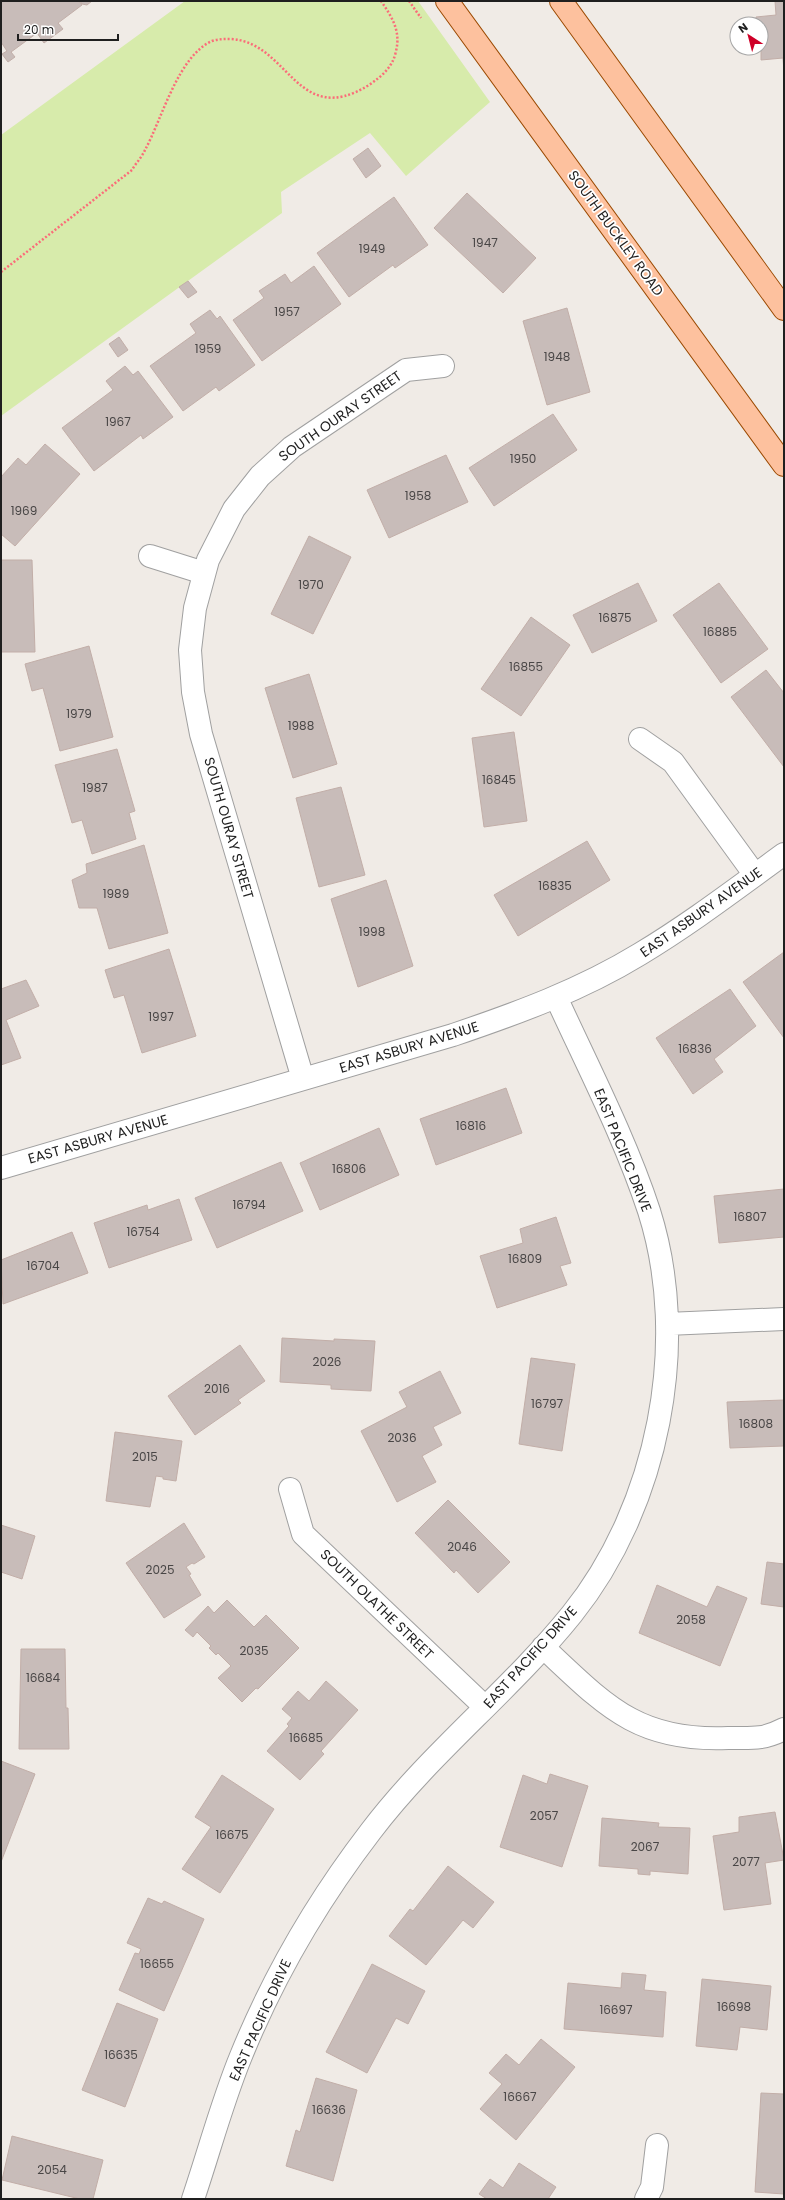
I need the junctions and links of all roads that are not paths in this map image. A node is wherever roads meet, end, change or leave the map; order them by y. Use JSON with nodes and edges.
{"nodes":[{"id":1,"x":447,"y":1,"type":"edge"},
{"id":2,"x":561,"y":1,"type":"edge"},
{"id":3,"x":784,"y":309,"type":"edge"},
{"id":4,"x":443,"y":366,"type":"dead end"},
{"id":5,"x":784,"y":465,"type":"edge"},
{"id":6,"x":150,"y":556,"type":"dead end"},
{"id":7,"x":204,"y":573,"type":"junction"},
{"id":8,"x":640,"y":739,"type":"dead end"},
{"id":9,"x":784,"y":854,"type":"edge"},
{"id":10,"x":755,"y":875,"type":"junction"},
{"id":11,"x":556,"y":997,"type":"junction"},
{"id":12,"x":303,"y":1079,"type":"junction"},
{"id":13,"x":1,"y":1168,"type":"edge"},
{"id":14,"x":784,"y":1319,"type":"edge"},
{"id":15,"x":667,"y":1324,"type":"junction"},
{"id":16,"x":290,"y":1489,"type":"dead end"},
{"id":17,"x":543,"y":1647,"type":"junction"},
{"id":18,"x":485,"y":1708,"type":"junction"},
{"id":19,"x":784,"y":1729,"type":"edge"},
{"id":20,"x":658,"y":2144,"type":"dead end"},
{"id":21,"x":193,"y":2199,"type":"edge"},
{"id":22,"x":646,"y":2199,"type":"edge"}],
"edges":[{"from":1,"to":5,"type":"main road","name":"SOUTH BUCKLEY ROAD"},
{"from":2,"to":3,"type":"main road"},
{"from":4,"to":7,"type":"street","name":"SOUTH OURAY STREET"},
{"from":6,"to":7,"type":"street"},
{"from":7,"to":12,"type":"street","name":"SOUTH OURAY STREET"},
{"from":8,"to":10,"type":"street"},
{"from":9,"to":10,"type":"street","name":"EAST ASBURY AVENUE"},
{"from":10,"to":11,"type":"street","name":"EAST ASBURY AVENUE"},
{"from":11,"to":12,"type":"street","name":"EAST ASBURY AVENUE"},
{"from":11,"to":15,"type":"street","name":"EAST PACIFIC DRIVE"},
{"from":12,"to":13,"type":"street","name":"EAST ASBURY AVENUE"},
{"from":14,"to":15,"type":"street"},
{"from":15,"to":17,"type":"street","name":"EAST PACIFIC DRIVE"},
{"from":16,"to":18,"type":"street","name":"SOUTH OLATHE STREET"},
{"from":17,"to":18,"type":"street","name":"EAST PACIFIC DRIVE"},
{"from":17,"to":19,"type":"street"},
{"from":18,"to":21,"type":"street","name":"EAST PACIFIC DRIVE"},
{"from":20,"to":22,"type":"street"}]}
